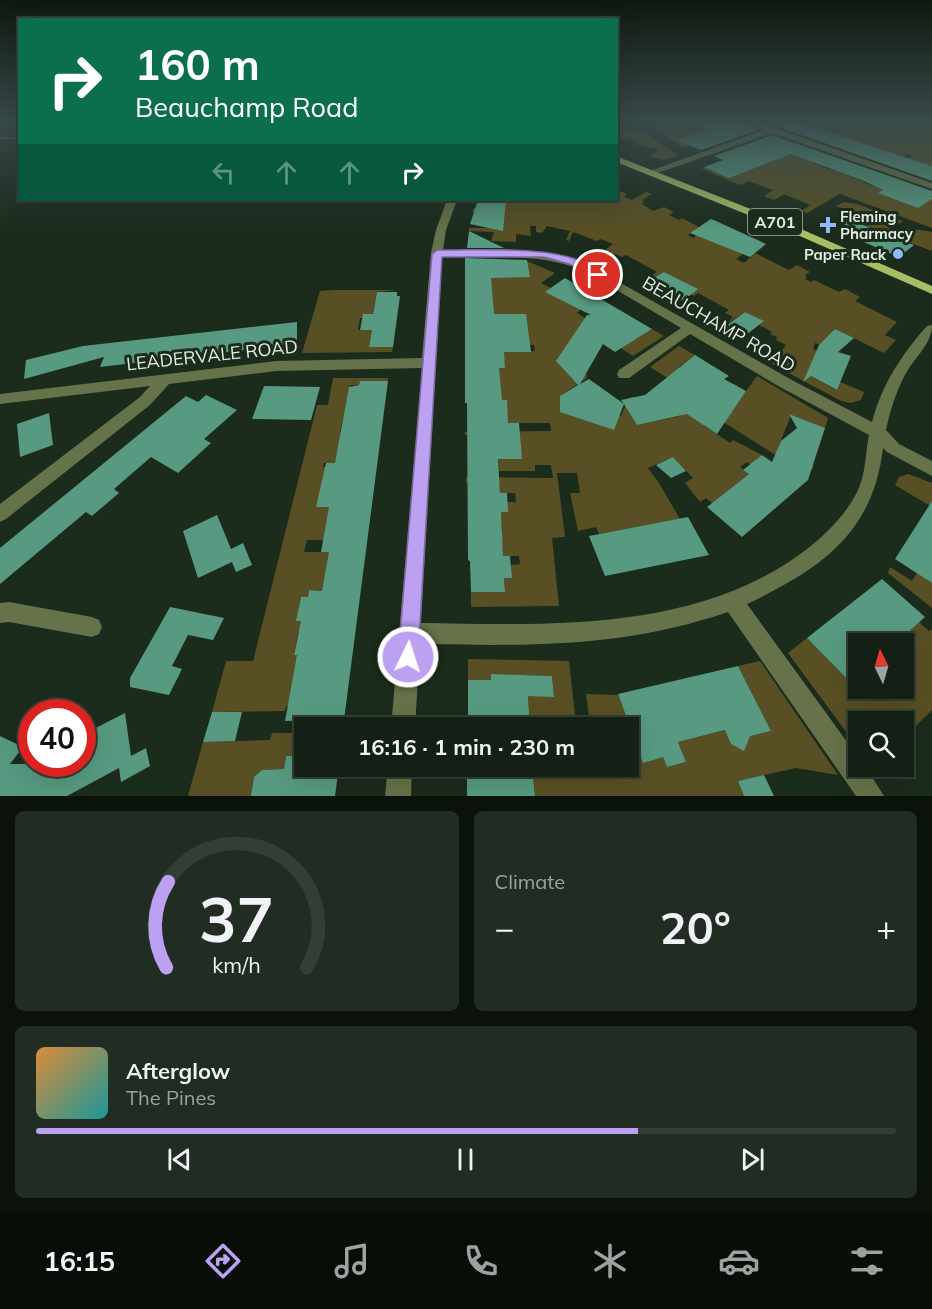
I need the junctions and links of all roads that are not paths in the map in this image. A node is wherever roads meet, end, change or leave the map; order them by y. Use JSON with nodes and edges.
{"nodes":[{"id":1,"x":694,"y":157,"type":"edge"},
{"id":2,"x":850,"y":157,"type":"edge"},
{"id":3,"x":618,"y":160,"type":"edge"},
{"id":4,"x":652,"y":172,"type":"junction"},
{"id":5,"x":932,"y":186,"type":"edge"},
{"id":6,"x":452,"y":201,"type":"edge"},
{"id":7,"x":437,"y":254,"type":"junction"},
{"id":8,"x":932,"y":290,"type":"edge"},
{"id":9,"x":690,"y":328,"type":"junction"},
{"id":10,"x":932,"y":329,"type":"edge"},
{"id":11,"x":429,"y":363,"type":"junction"},
{"id":12,"x":624,"y":374,"type":"dead end"},
{"id":13,"x":164,"y":380,"type":"junction"},
{"id":14,"x":0,"y":399,"type":"edge"},
{"id":15,"x":878,"y":432,"type":"junction"},
{"id":16,"x":932,"y":469,"type":"edge"},
{"id":17,"x":0,"y":514,"type":"edge"},
{"id":18,"x":733,"y":602,"type":"junction"},
{"id":19,"x":0,"y":613,"type":"edge"},
{"id":20,"x":92,"y":627,"type":"dead end"},
{"id":21,"x":410,"y":633,"type":"junction"},
{"id":22,"x":404,"y":717,"type":"edge"},
{"id":23,"x":399,"y":777,"type":"edge"},
{"id":24,"x":398,"y":796,"type":"edge"},
{"id":25,"x":871,"y":796,"type":"edge"}],
"edges":[{"from":1,"to":4,"type":"street"},
{"from":2,"to":5,"type":"street"},
{"from":3,"to":4,"type":"main road","number":"A701"},
{"from":4,"to":8,"type":"main road","number":"A701"},
{"from":6,"to":7,"type":"street"},
{"from":7,"to":9,"type":"street","name":"BEAUCHAMP ROAD"},
{"from":7,"to":11,"type":"street"},
{"from":9,"to":12,"type":"street"},
{"from":9,"to":15,"type":"street","name":"BEAUCHAMP ROAD"},
{"from":10,"to":15,"type":"street"},
{"from":11,"to":13,"type":"street","name":"LEADERVALE ROAD"},
{"from":11,"to":21,"type":"street"},
{"from":13,"to":14,"type":"street","name":"LEADERVALE ROAD"},
{"from":13,"to":17,"type":"street"},
{"from":15,"to":16,"type":"street","name":"BEAUCHAMP ROAD"},
{"from":15,"to":18,"type":"street"},
{"from":18,"to":21,"type":"street"},
{"from":18,"to":25,"type":"street"},
{"from":19,"to":20,"type":"street"},
{"from":21,"to":22,"type":"street"},
{"from":23,"to":24,"type":"street"}]}
